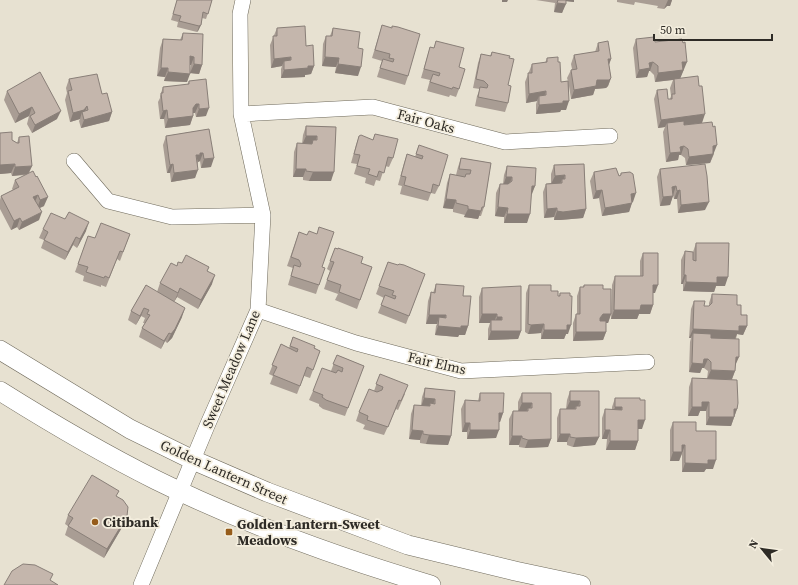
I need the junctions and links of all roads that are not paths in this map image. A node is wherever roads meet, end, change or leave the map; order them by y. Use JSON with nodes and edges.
{"nodes":[{"id":1,"x":243,"y":0,"type":"edge"},
{"id":2,"x":241,"y":114,"type":"junction"},
{"id":3,"x":610,"y":136,"type":"dead end"},
{"id":4,"x":74,"y":161,"type":"dead end"},
{"id":5,"x":262,"y":215,"type":"junction"},
{"id":6,"x":258,"y":310,"type":"junction"},
{"id":7,"x":0,"y":350,"type":"edge"},
{"id":8,"x":647,"y":362,"type":"dead end"},
{"id":9,"x":0,"y":391,"type":"edge"},
{"id":10,"x":193,"y":460,"type":"junction"},
{"id":11,"x":180,"y":491,"type":"junction"},
{"id":12,"x":141,"y":585,"type":"edge"},
{"id":13,"x":430,"y":585,"type":"edge"},
{"id":14,"x":581,"y":585,"type":"edge"}],
"edges":[{"from":1,"to":2,"type":"street","name":"Sweet Meadow Lane"},
{"from":2,"to":3,"type":"street","name":"Fair Oaks"},
{"from":2,"to":5,"type":"street","name":"Sweet Meadow Lane"},
{"from":4,"to":5,"type":"street"},
{"from":5,"to":6,"type":"street","name":"Sweet Meadow Lane"},
{"from":6,"to":8,"type":"street","name":"Fair Elms"},
{"from":6,"to":10,"type":"street","name":"Sweet Meadow Lane"},
{"from":7,"to":10,"type":"main road","name":"Golden Lantern Street"},
{"from":9,"to":11,"type":"main road"},
{"from":10,"to":11,"type":"street","name":"Sweet Meadow Lane"},
{"from":10,"to":14,"type":"main road","name":"Golden Lantern Street"},
{"from":11,"to":12,"type":"street","name":"Sweet Meadow Lane"},
{"from":11,"to":13,"type":"main road"}]}
